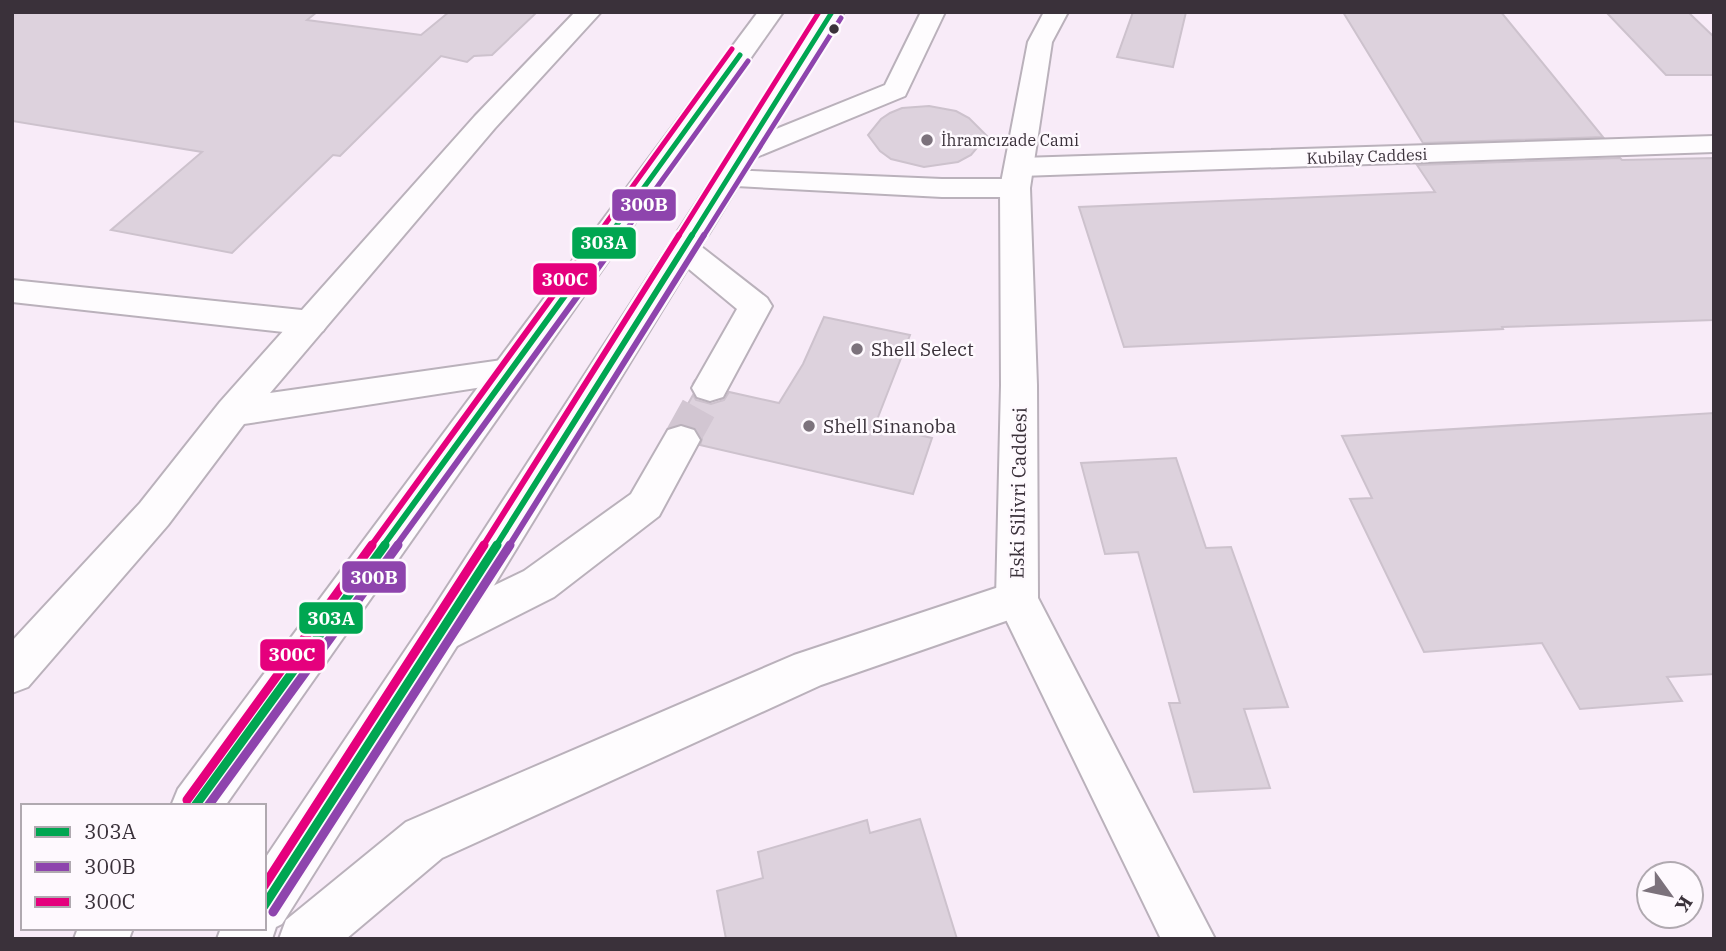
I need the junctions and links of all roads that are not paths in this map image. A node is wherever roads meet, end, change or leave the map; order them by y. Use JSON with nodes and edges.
{"nodes":[{"id":1,"x":589,"y":12,"type":"edge"},
{"id":2,"x":771,"y":12,"type":"edge"},
{"id":3,"x":832,"y":12,"type":"edge"},
{"id":4,"x":933,"y":12,"type":"edge"},
{"id":5,"x":1056,"y":12,"type":"edge"},
{"id":6,"x":1714,"y":144,"type":"edge"},
{"id":7,"x":735,"y":165,"type":"junction"},
{"id":8,"x":1018,"y":177,"type":"junction"},
{"id":9,"x":683,"y":248,"type":"junction"},
{"id":10,"x":12,"y":292,"type":"edge"},
{"id":11,"x":312,"y":323,"type":"junction"},
{"id":12,"x":509,"y":372,"type":"junction"},
{"id":13,"x":710,"y":388,"type":"tunnel mouth"},
{"id":14,"x":233,"y":412,"type":"junction"},
{"id":15,"x":681,"y":440,"type":"tunnel mouth"},
{"id":16,"x":1017,"y":598,"type":"junction"},
{"id":17,"x":442,"y":632,"type":"junction"},
{"id":18,"x":12,"y":673,"type":"edge"},
{"id":19,"x":196,"y":804,"type":"edge"},
{"id":20,"x":266,"y":903,"type":"edge"},
{"id":21,"x":305,"y":939,"type":"edge"},
{"id":22,"x":1189,"y":939,"type":"edge"}],
"edges":[{"from":1,"to":11,"type":"main road"},
{"from":2,"to":12,"type":"main road"},
{"from":3,"to":7,"type":"main road"},
{"from":4,"to":7,"type":"main road"},
{"from":5,"to":8,"type":"main road","name":"Eski Silivri Caddesi"},
{"from":6,"to":8,"type":"main road","name":"Kubilay Caddesi"},
{"from":7,"to":8,"type":"main road","name":"Kubilay Caddesi"},
{"from":7,"to":9,"type":"main road"},
{"from":8,"to":16,"type":"main road","name":"Eski Silivri Caddesi"},
{"from":9,"to":13,"type":"main road"},
{"from":9,"to":17,"type":"main road"},
{"from":10,"to":11,"type":"main road"},
{"from":11,"to":14,"type":"main road"},
{"from":12,"to":14,"type":"main road"},
{"from":12,"to":19,"type":"main road"},
{"from":14,"to":18,"type":"main road"},
{"from":15,"to":17,"type":"main road"},
{"from":16,"to":21,"type":"main road"},
{"from":16,"to":22,"type":"main road","name":"Eski Silivri Caddesi"},
{"from":17,"to":20,"type":"main road"}]}
